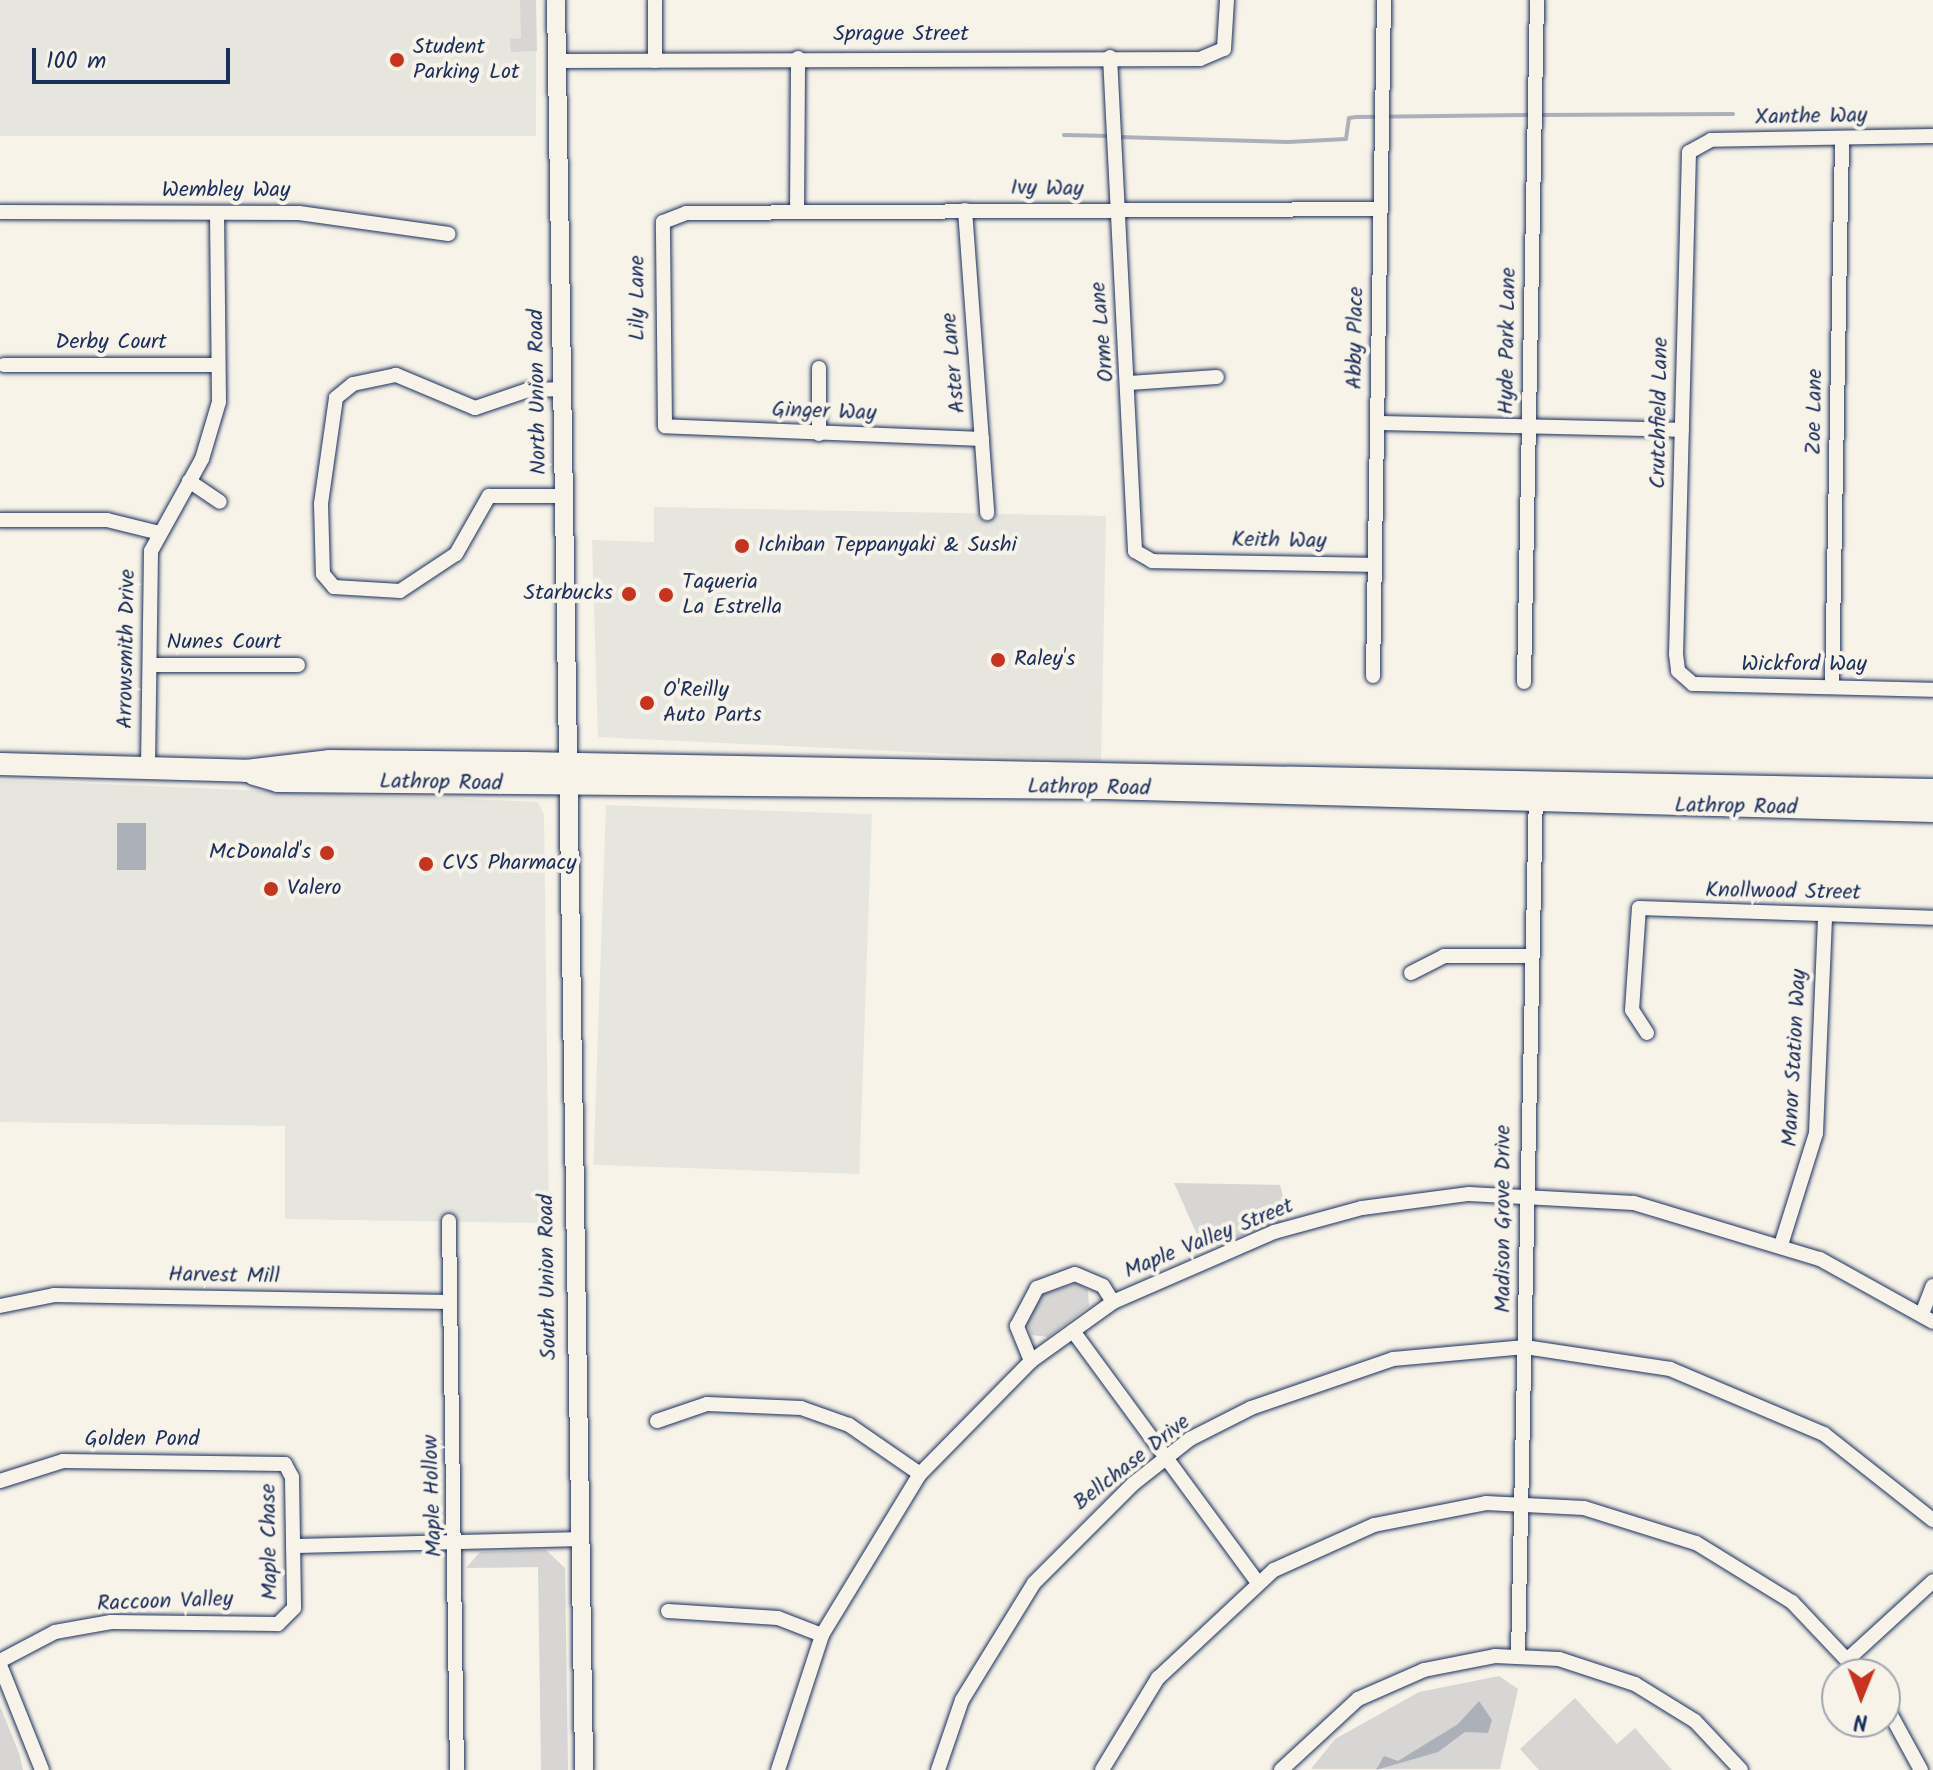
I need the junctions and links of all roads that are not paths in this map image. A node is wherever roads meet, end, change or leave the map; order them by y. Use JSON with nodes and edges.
{"nodes":[{"id":1,"x":556,"y":0,"type":"edge"},
{"id":2,"x":655,"y":0,"type":"edge"},
{"id":3,"x":1227,"y":0,"type":"edge"},
{"id":4,"x":1384,"y":0,"type":"edge"},
{"id":5,"x":1537,"y":0,"type":"edge"},
{"id":6,"x":1110,"y":57,"type":"junction"},
{"id":7,"x":798,"y":58,"type":"junction"},
{"id":8,"x":557,"y":61,"type":"junction"},
{"id":9,"x":655,"y":61,"type":"junction"},
{"id":10,"x":1933,"y":136,"type":"edge"},
{"id":11,"x":1842,"y":139,"type":"junction"},
{"id":12,"x":1691,"y":147,"type":"joint"},
{"id":13,"x":1380,"y":209,"type":"junction"},
{"id":14,"x":965,"y":210,"type":"junction"},
{"id":15,"x":1115,"y":211,"type":"junction"},
{"id":16,"x":0,"y":212,"type":"edge"},
{"id":17,"x":797,"y":212,"type":"junction"},
{"id":18,"x":217,"y":213,"type":"junction"},
{"id":19,"x":715,"y":213,"type":"joint"},
{"id":20,"x":449,"y":234,"type":"dead end"},
{"id":21,"x":4,"y":365,"type":"dead end"},
{"id":22,"x":218,"y":365,"type":"junction"},
{"id":23,"x":819,"y":368,"type":"dead end"},
{"id":24,"x":1217,"y":377,"type":"dead end"},
{"id":25,"x":1129,"y":383,"type":"junction"},
{"id":26,"x":562,"y":389,"type":"junction"},
{"id":27,"x":1377,"y":423,"type":"junction"},
{"id":28,"x":665,"y":426,"type":"joint"},
{"id":29,"x":1529,"y":428,"type":"junction"},
{"id":30,"x":1682,"y":430,"type":"junction"},
{"id":31,"x":819,"y":434,"type":"junction"},
{"id":32,"x":982,"y":439,"type":"junction"},
{"id":33,"x":189,"y":481,"type":"junction"},
{"id":34,"x":564,"y":496,"type":"junction"},
{"id":35,"x":220,"y":502,"type":"dead end"},
{"id":36,"x":987,"y":513,"type":"dead end"},
{"id":37,"x":0,"y":520,"type":"edge"},
{"id":38,"x":156,"y":532,"type":"junction"},
{"id":39,"x":1183,"y":561,"type":"joint"},
{"id":40,"x":1374,"y":565,"type":"junction"},
{"id":41,"x":150,"y":665,"type":"junction"},
{"id":42,"x":298,"y":665,"type":"dead end"},
{"id":43,"x":1373,"y":676,"type":"dead end"},
{"id":44,"x":1684,"y":679,"type":"joint"},
{"id":45,"x":1524,"y":682,"type":"dead end"},
{"id":46,"x":1832,"y":686,"type":"junction"},
{"id":47,"x":1929,"y":690,"type":"edge"},
{"id":48,"x":0,"y":764,"type":"edge"},
{"id":49,"x":148,"y":767,"type":"junction"},
{"id":50,"x":567,"y":774,"type":"junction"},
{"id":51,"x":1933,"y":790,"type":"edge"},
{"id":52,"x":1536,"y":792,"type":"junction"},
{"id":53,"x":1933,"y":811,"type":"edge"},
{"id":54,"x":1825,"y":916,"type":"junction"},
{"id":55,"x":1933,"y":918,"type":"edge"},
{"id":56,"x":1531,"y":956,"type":"junction"},
{"id":57,"x":1411,"y":973,"type":"dead end"},
{"id":58,"x":1647,"y":1033,"type":"dead end"},
{"id":59,"x":1525,"y":1195,"type":"junction"},
{"id":60,"x":449,"y":1221,"type":"dead end"},
{"id":61,"x":1781,"y":1245,"type":"junction"},
{"id":62,"x":1933,"y":1286,"type":"edge"},
{"id":63,"x":449,"y":1302,"type":"junction"},
{"id":64,"x":1113,"y":1302,"type":"junction"},
{"id":65,"x":0,"y":1306,"type":"edge"},
{"id":66,"x":1927,"y":1318,"type":"edge"},
{"id":67,"x":1073,"y":1331,"type":"junction"},
{"id":68,"x":1525,"y":1347,"type":"junction"},
{"id":69,"x":1031,"y":1361,"type":"junction"},
{"id":70,"x":657,"y":1421,"type":"dead end"},
{"id":71,"x":1165,"y":1459,"type":"junction"},
{"id":72,"x":285,"y":1464,"type":"joint"},
{"id":73,"x":920,"y":1474,"type":"junction"},
{"id":74,"x":0,"y":1481,"type":"edge"},
{"id":75,"x":1522,"y":1504,"type":"junction"},
{"id":76,"x":1933,"y":1520,"type":"edge"},
{"id":77,"x":576,"y":1539,"type":"junction"},
{"id":78,"x":457,"y":1542,"type":"junction"},
{"id":79,"x":293,"y":1546,"type":"junction"},
{"id":80,"x":1933,"y":1581,"type":"edge"},
{"id":81,"x":1258,"y":1583,"type":"junction"},
{"id":82,"x":668,"y":1611,"type":"dead end"},
{"id":83,"x":289,"y":1619,"type":"joint"},
{"id":84,"x":822,"y":1635,"type":"junction"},
{"id":85,"x":1518,"y":1657,"type":"junction"},
{"id":86,"x":1847,"y":1658,"type":"edge"},
{"id":87,"x":1849,"y":1658,"type":"edge"},
{"id":88,"x":0,"y":1663,"type":"edge"},
{"id":89,"x":1901,"y":1733,"type":"edge"},
{"id":90,"x":42,"y":1770,"type":"edge"},
{"id":91,"x":457,"y":1770,"type":"edge"},
{"id":92,"x":584,"y":1770,"type":"edge"},
{"id":93,"x":778,"y":1770,"type":"edge"},
{"id":94,"x":938,"y":1770,"type":"edge"},
{"id":95,"x":1102,"y":1770,"type":"edge"},
{"id":96,"x":1281,"y":1770,"type":"edge"},
{"id":97,"x":1741,"y":1770,"type":"edge"},
{"id":98,"x":1921,"y":1770,"type":"edge"}],
"edges":[{"from":1,"to":8,"type":"street","name":"North Union Road"},
{"from":2,"to":9,"type":"street"},
{"from":3,"to":6,"type":"street","name":"Sprague Street"},
{"from":4,"to":13,"type":"street","name":"Abby Place"},
{"from":5,"to":29,"type":"street","name":"Hyde Park Lane"},
{"from":6,"to":7,"type":"street","name":"Sprague Street"},
{"from":6,"to":15,"type":"street","name":"Orme Lane"},
{"from":7,"to":9,"type":"street","name":"Sprague Street"},
{"from":7,"to":17,"type":"street"},
{"from":8,"to":9,"type":"street","name":"Sprague Street"},
{"from":8,"to":26,"type":"street","name":"North Union Road"},
{"from":10,"to":11,"type":"street","name":"Xanthe Way"},
{"from":11,"to":12,"type":"street","name":"Xanthe Way"},
{"from":11,"to":46,"type":"street","name":"Zoe Lane"},
{"from":12,"to":30,"type":"street","name":"Crutchfield Lane"},
{"from":13,"to":15,"type":"street","name":"Ivy Way"},
{"from":13,"to":27,"type":"street","name":"Abby Place"},
{"from":14,"to":15,"type":"street","name":"Ivy Way"},
{"from":14,"to":17,"type":"street","name":"Ivy Way"},
{"from":14,"to":32,"type":"street","name":"Aster Lane"},
{"from":15,"to":25,"type":"street","name":"Orme Lane"},
{"from":16,"to":18,"type":"street","name":"Wembley Way"},
{"from":17,"to":19,"type":"street","name":"Ivy Way"},
{"from":18,"to":20,"type":"street","name":"Wembley Way"},
{"from":18,"to":22,"type":"street"},
{"from":19,"to":28,"type":"street","name":"Lily Lane"},
{"from":21,"to":22,"type":"street","name":"Derby Court"},
{"from":22,"to":33,"type":"street"},
{"from":23,"to":31,"type":"street"},
{"from":24,"to":25,"type":"street"},
{"from":25,"to":39,"type":"street","name":"Orme Lane"},
{"from":26,"to":34,"type":"street","name":"North Union Road"},
{"from":26,"to":34,"type":"street"},
{"from":27,"to":29,"type":"street"},
{"from":27,"to":40,"type":"street","name":"Abby Place"},
{"from":28,"to":31,"type":"street","name":"Ginger Way"},
{"from":29,"to":30,"type":"street"},
{"from":29,"to":45,"type":"street","name":"Hyde Park Lane"},
{"from":30,"to":44,"type":"street","name":"Crutchfield Lane"},
{"from":31,"to":32,"type":"street","name":"Ginger Way"},
{"from":32,"to":36,"type":"street","name":"Aster Lane"},
{"from":33,"to":35,"type":"street"},
{"from":33,"to":38,"type":"street"},
{"from":34,"to":50,"type":"street","name":"North Union Road"},
{"from":37,"to":38,"type":"street"},
{"from":38,"to":41,"type":"street","name":"Arrowsmith Drive"},
{"from":39,"to":40,"type":"street","name":"Keith Way"},
{"from":40,"to":43,"type":"street","name":"Abby Place"},
{"from":41,"to":42,"type":"street","name":"Nunes Court"},
{"from":41,"to":49,"type":"street","name":"Arrowsmith Drive"},
{"from":44,"to":46,"type":"street","name":"Wickford Way"},
{"from":46,"to":47,"type":"street","name":"Wickford Way"},
{"from":48,"to":49,"type":"main road","name":"Lathrop Road"},
{"from":49,"to":50,"type":"main road","name":"Lathrop Road"},
{"from":50,"to":52,"type":"main road","name":"Lathrop Road"},
{"from":50,"to":77,"type":"street","name":"South Union Road"},
{"from":51,"to":52,"type":"main road","name":"Lathrop Road"},
{"from":52,"to":53,"type":"main road","name":"Lathrop Road"},
{"from":52,"to":56,"type":"street","name":"Madison Grove Drive"},
{"from":54,"to":55,"type":"street","name":"Knollwood Street"},
{"from":54,"to":58,"type":"street","name":"Knollwood Street"},
{"from":54,"to":61,"type":"street","name":"Manor Station Way"},
{"from":56,"to":57,"type":"street"},
{"from":56,"to":59,"type":"street","name":"Madison Grove Drive"},
{"from":59,"to":61,"type":"street","name":"Maple Valley Street"},
{"from":59,"to":64,"type":"street","name":"Maple Valley Street"},
{"from":59,"to":68,"type":"street","name":"Madison Grove Drive"},
{"from":60,"to":63,"type":"street","name":"Maple Hollow"},
{"from":61,"to":66,"type":"street","name":"Maple Valley Street"},
{"from":62,"to":66,"type":"street"},
{"from":63,"to":65,"type":"street","name":"Harvest Mill"},
{"from":63,"to":78,"type":"street","name":"Maple Hollow"},
{"from":64,"to":67,"type":"street","name":"Maple Valley Street"},
{"from":64,"to":69,"type":"street"},
{"from":67,"to":69,"type":"street","name":"Maple Valley Street"},
{"from":67,"to":71,"type":"street"},
{"from":68,"to":71,"type":"street","name":"Bellchase Drive"},
{"from":68,"to":75,"type":"street","name":"Madison Grove Drive"},
{"from":68,"to":76,"type":"street","name":"Bellchase Drive"},
{"from":69,"to":73,"type":"street","name":"Maple Valley Street"},
{"from":70,"to":73,"type":"street"},
{"from":71,"to":81,"type":"street"},
{"from":71,"to":94,"type":"street","name":"Bellchase Drive"},
{"from":72,"to":74,"type":"street","name":"Golden Pond"},
{"from":72,"to":79,"type":"street","name":"Maple Chase"},
{"from":73,"to":84,"type":"street","name":"Maple Valley Street"},
{"from":75,"to":81,"type":"street"},
{"from":75,"to":85,"type":"street","name":"Madison Grove Drive"},
{"from":75,"to":86,"type":"street"},
{"from":77,"to":78,"type":"street"},
{"from":77,"to":92,"type":"street","name":"South Union Road"},
{"from":78,"to":79,"type":"street"},
{"from":78,"to":91,"type":"street","name":"Maple Hollow"},
{"from":79,"to":83,"type":"street","name":"Maple Chase"},
{"from":80,"to":87,"type":"street"},
{"from":81,"to":95,"type":"street"},
{"from":82,"to":84,"type":"street"},
{"from":83,"to":88,"type":"street","name":"Raccoon Valley"},
{"from":84,"to":93,"type":"street","name":"Maple Valley Street"},
{"from":85,"to":96,"type":"street"},
{"from":85,"to":97,"type":"street"},
{"from":88,"to":90,"type":"street"},
{"from":89,"to":98,"type":"street"}]}
